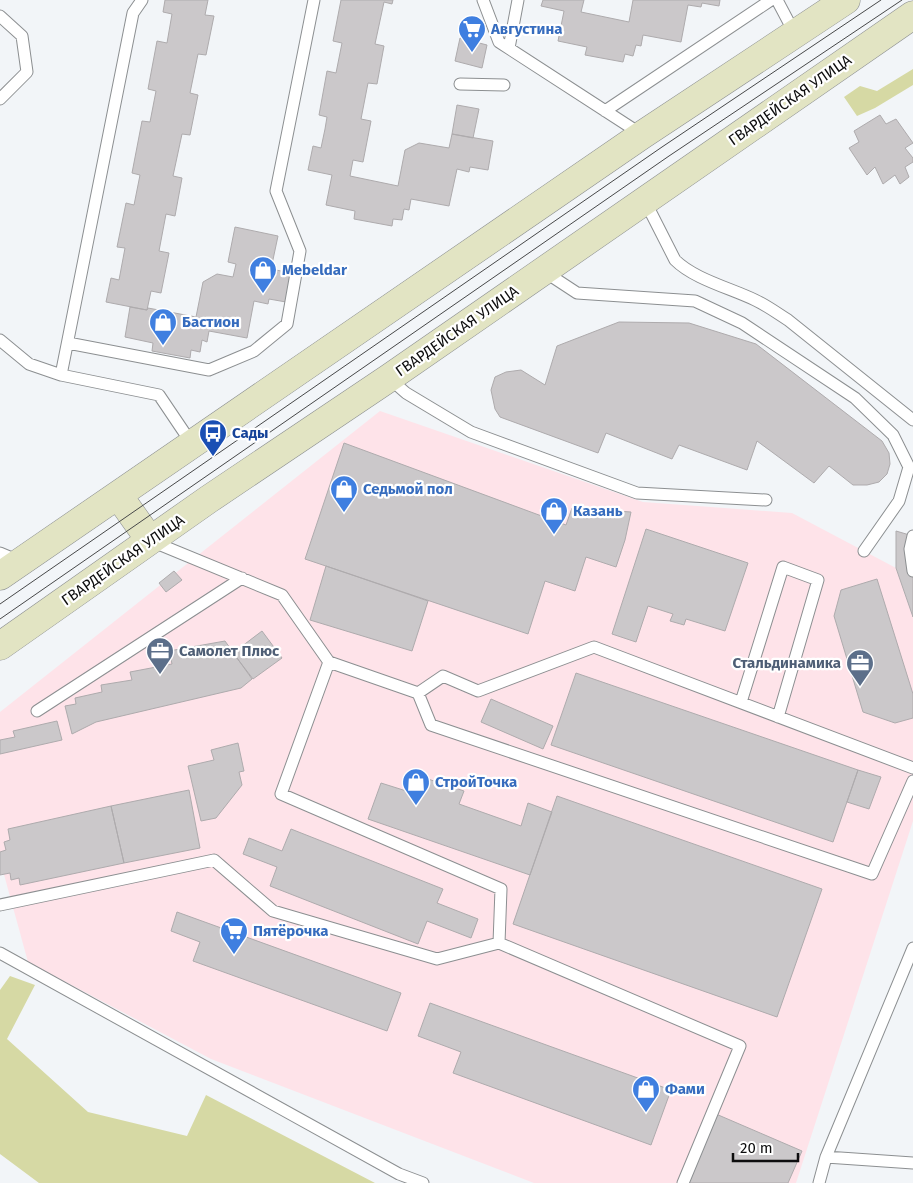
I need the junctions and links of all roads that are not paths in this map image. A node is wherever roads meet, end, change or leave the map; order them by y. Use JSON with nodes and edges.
{"nodes":[{"id":1,"x":142,"y":0,"type":"edge"},
{"id":2,"x":314,"y":0,"type":"edge"},
{"id":3,"x":483,"y":0,"type":"edge"},
{"id":4,"x":518,"y":0,"type":"edge"},
{"id":5,"x":771,"y":0,"type":"edge"},
{"id":6,"x":777,"y":0,"type":"edge"},
{"id":7,"x":846,"y":0,"type":"edge"},
{"id":8,"x":913,"y":14,"type":"edge"},
{"id":9,"x":0,"y":16,"type":"edge"},
{"id":10,"x":795,"y":34,"type":"junction"},
{"id":11,"x":509,"y":48,"type":"junction"},
{"id":12,"x":460,"y":84,"type":"dead end"},
{"id":13,"x":504,"y":85,"type":"dead end"},
{"id":14,"x":0,"y":99,"type":"edge"},
{"id":15,"x":606,"y":111,"type":"junction"},
{"id":16,"x":642,"y":135,"type":"junction"},
{"id":17,"x":644,"y":201,"type":"junction"},
{"id":18,"x":543,"y":271,"type":"junction"},
{"id":19,"x":0,"y":340,"type":"edge"},
{"id":20,"x":68,"y":343,"type":"junction"},
{"id":21,"x":61,"y":375,"type":"junction"},
{"id":22,"x":389,"y":378,"type":"junction"},
{"id":23,"x":913,"y":420,"type":"edge"},
{"id":24,"x":192,"y":444,"type":"junction"},
{"id":25,"x":118,"y":495,"type":"junction"},
{"id":26,"x":766,"y":500,"type":"dead end"},
{"id":27,"x":913,"y":536,"type":"edge"},
{"id":28,"x":150,"y":540,"type":"junction"},
{"id":29,"x":864,"y":551,"type":"dead end"},
{"id":30,"x":7,"y":564,"type":"edge"},
{"id":31,"x":913,"y":570,"type":"edge"},
{"id":32,"x":242,"y":578,"type":"junction"},
{"id":33,"x":0,"y":646,"type":"edge"},
{"id":34,"x":330,"y":662,"type":"junction"},
{"id":35,"x":418,"y":693,"type":"junction"},
{"id":36,"x":741,"y":702,"type":"junction"},
{"id":37,"x":37,"y":711,"type":"dead end"},
{"id":38,"x":778,"y":717,"type":"junction"},
{"id":39,"x":913,"y":768,"type":"edge"},
{"id":40,"x":913,"y":781,"type":"edge"},
{"id":41,"x":0,"y":905,"type":"edge"},
{"id":42,"x":499,"y":943,"type":"junction"},
{"id":43,"x":913,"y":948,"type":"edge"},
{"id":44,"x":0,"y":953,"type":"edge"},
{"id":45,"x":826,"y":1157,"type":"junction"},
{"id":46,"x":913,"y":1163,"type":"edge"},
{"id":47,"x":423,"y":1183,"type":"edge"},
{"id":48,"x":683,"y":1183,"type":"edge"},
{"id":49,"x":819,"y":1183,"type":"edge"}],
"edges":[{"from":1,"to":20,"type":"lane"},
{"from":2,"to":20,"type":"lane"},
{"from":3,"to":11,"type":"lane"},
{"from":4,"to":11,"type":"lane"},
{"from":5,"to":15,"type":"lane"},
{"from":6,"to":10,"type":"lane"},
{"from":7,"to":10,"type":"main road"},
{"from":8,"to":17,"type":"main road","name":"ГВАРДЕЙСКАЯ УЛИЦА"},
{"from":9,"to":14,"type":"lane"},
{"from":10,"to":16,"type":"main road"},
{"from":11,"to":15,"type":"lane"},
{"from":12,"to":13,"type":"lane"},
{"from":15,"to":16,"type":"lane"},
{"from":16,"to":24,"type":"main road"},
{"from":17,"to":18,"type":"main road","name":"ГВАРДЕЙСКАЯ УЛИЦА"},
{"from":17,"to":23,"type":"lane"},
{"from":18,"to":22,"type":"main road","name":"ГВАРДЕЙСКАЯ УЛИЦА"},
{"from":18,"to":29,"type":"lane"},
{"from":19,"to":21,"type":"lane"},
{"from":20,"to":21,"type":"lane"},
{"from":21,"to":24,"type":"lane"},
{"from":22,"to":26,"type":"lane"},
{"from":22,"to":28,"type":"main road","name":"ГВАРДЕЙСКАЯ УЛИЦА"},
{"from":24,"to":25,"type":"main road"},
{"from":25,"to":28,"type":"main road"},
{"from":25,"to":30,"type":"main road"},
{"from":27,"to":31,"type":"lane"},
{"from":28,"to":32,"type":"lane"},
{"from":28,"to":33,"type":"main road","name":"ГВАРДЕЙСКАЯ УЛИЦА"},
{"from":32,"to":34,"type":"lane"},
{"from":32,"to":37,"type":"lane"},
{"from":34,"to":35,"type":"lane"},
{"from":34,"to":42,"type":"lane"},
{"from":35,"to":36,"type":"lane"},
{"from":35,"to":40,"type":"lane"},
{"from":36,"to":38,"type":"lane"},
{"from":36,"to":38,"type":"lane"},
{"from":38,"to":39,"type":"lane"},
{"from":41,"to":42,"type":"lane"},
{"from":42,"to":48,"type":"lane"},
{"from":43,"to":45,"type":"lane"},
{"from":44,"to":47,"type":"lane"},
{"from":45,"to":46,"type":"lane"},
{"from":45,"to":49,"type":"lane"}]}
